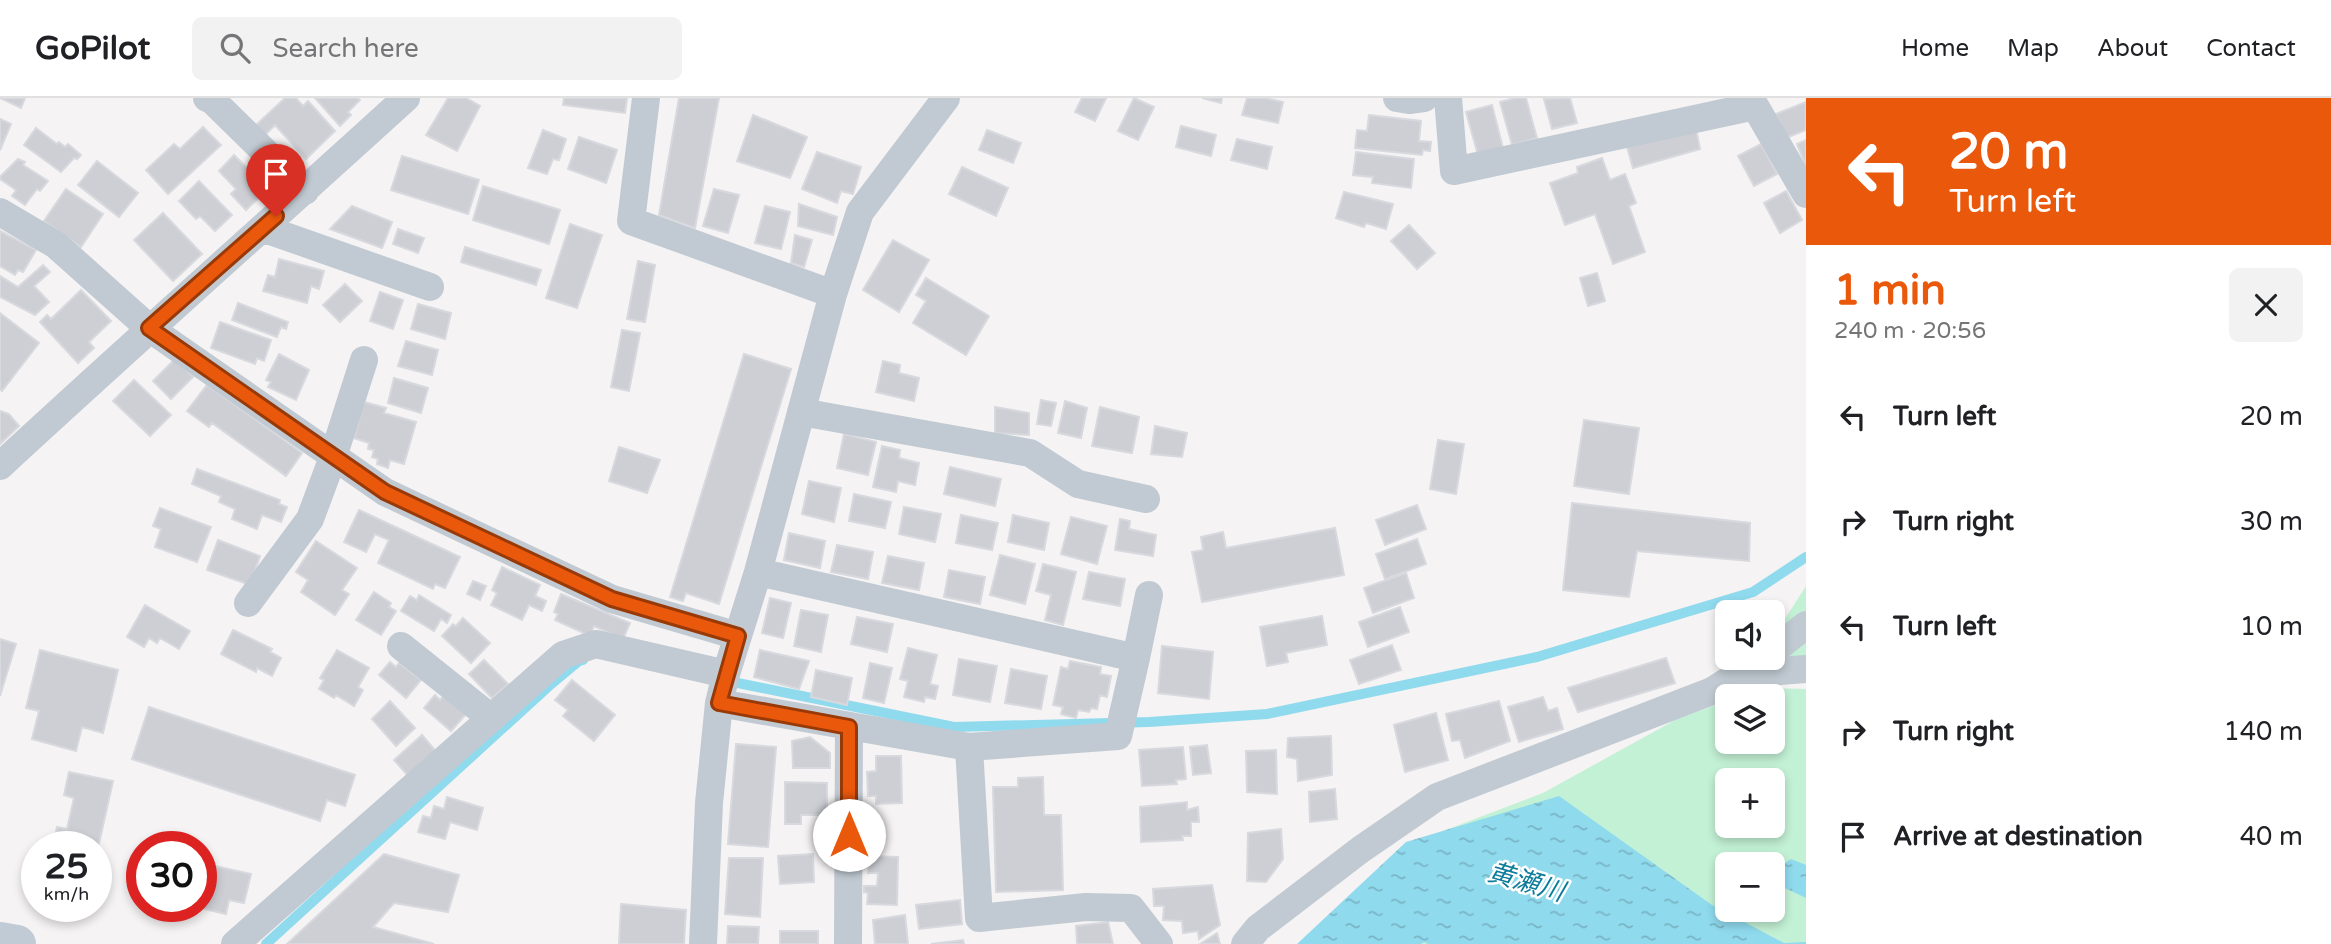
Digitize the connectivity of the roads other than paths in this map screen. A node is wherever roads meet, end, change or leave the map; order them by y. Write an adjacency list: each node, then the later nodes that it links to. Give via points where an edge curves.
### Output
1 (207, 98): 8 (street)
2 (406, 98): 8 (street)
3 (646, 98): 13 (street, via 631,221)
4 (946, 98): 13 (street, via 860,212)
5 (1398, 98): 6 (street)
6 (1424, 98)
7 (1448, 98): 9 (street, via 1454,171 1755,106)
8 (305, 191): 11 (street)
9 (1806, 194)
10 (0, 212): 14 (street, via 56,245)
11 (262, 228): 12 (street); 14 (street)
12 (430, 286)
13 (833, 294): 16 (street)
14 (149, 328): 17 (street); 18 (street)
15 (364, 360): 17 (street)
16 (802, 412): 19 (street, via 1030,453 1078,484); 20 (street)
17 (333, 457): 22 (street, via 310,519); 24 (street, via 385,492 612,599)
18 (0, 466)
19 (1146, 499)
20 (758, 572): 24 (street); 27 (street)
21 (1149, 595): 27 (street)
22 (248, 603)
23 (1806, 625): 25 (street)
24 (738, 636): 30 (street)
25 (1785, 642)
26 (401, 646): 33 (street)
27 (1136, 658): 35 (street, via 1118,736)
28 (1806, 669): 31 (street)
29 (1747, 670): 31 (street)
30 (726, 674): 32 (street); 33 (street, via 596,644 563,655)
31 (1741, 674): 42 (street, via 1712,691 1437,797 1258,928)
32 (719, 703): 34 (street); 39 (street)
33 (491, 718): 38 (street)
34 (849, 727): 35 (street); 40 (street)
35 (970, 747): 41 (street, via 979,918 1086,907 1130,908)
36 (0, 941): 37 (main road)
37 (17, 944)
38 (235, 944)
39 (703, 944)
40 (848, 944)
41 (1159, 944)
42 (1245, 944)

